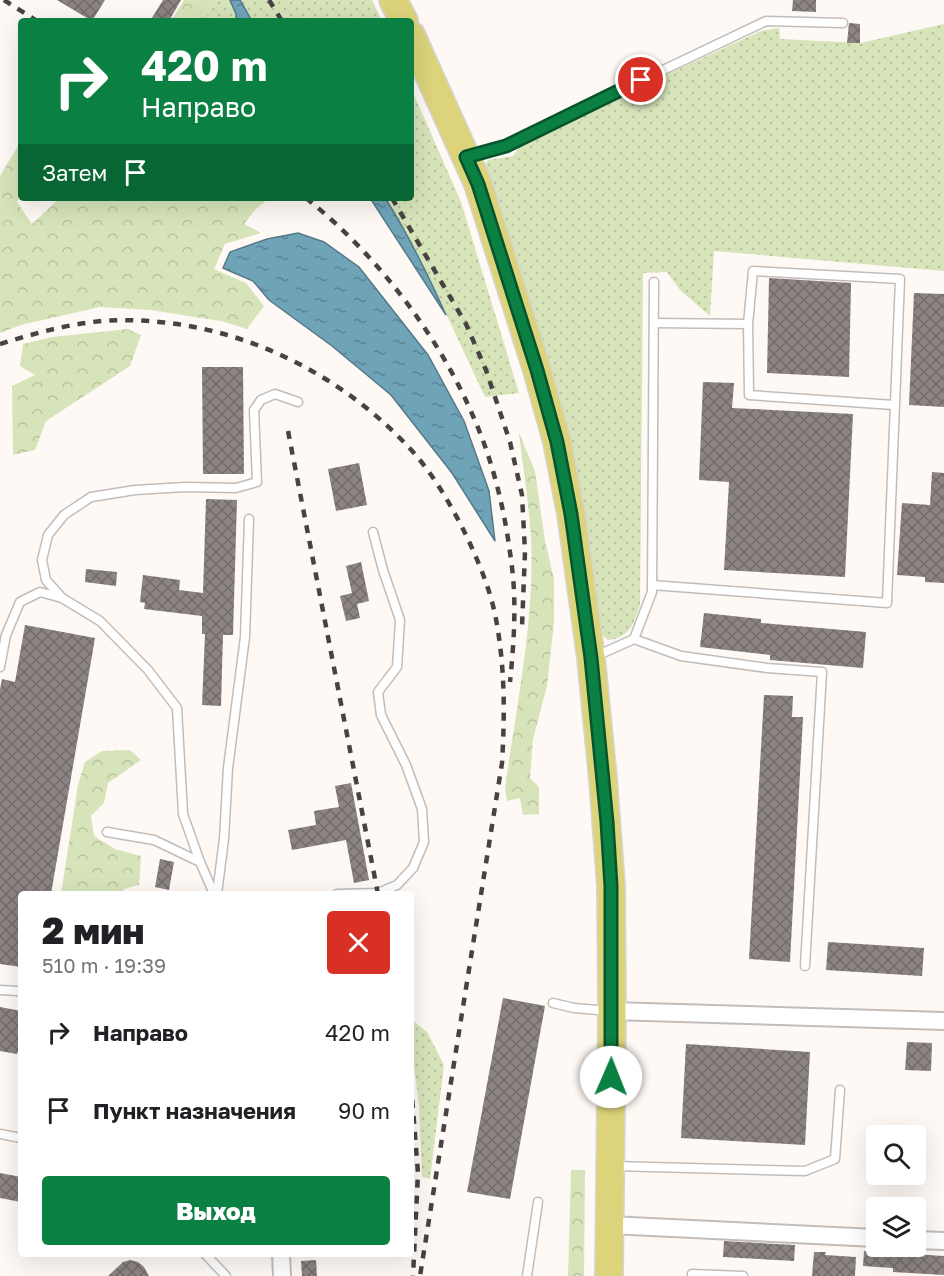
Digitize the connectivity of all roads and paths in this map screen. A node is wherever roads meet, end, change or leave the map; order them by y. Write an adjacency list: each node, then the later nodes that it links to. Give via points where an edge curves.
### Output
1 (393, 0): 2 (main road)
2 (402, 18)
3 (843, 23): 5 (lane, via 766,21 506,146)
4 (414, 43): 5 (main road)
5 (466, 157): 16 (main road, via 485,206 557,442)
6 (654, 282): 7 (lane)
7 (654, 323): 8 (lane); 13 (lane)
8 (748, 324): 10 (lane, via 749,395); 10 (lane, via 753,271 900,279)
9 (298, 402): 14 (lane, via 275,394 261,400 254,410 257,483 236,488 135,490 91,497 64,515 48,535 42,560 46,580)
10 (894, 405): 13 (lane, via 887,603)
11 (249, 519): 21 (lane, via 245,637)
12 (373, 532): 22 (lane, via 400,620 397,667 378,692 381,715 422,808 424,842 413,868 397,885)
13 (652, 585): 15 (lane)
14 (62, 598): 17 (lane, via 40,592 20,602 6,635); 19 (lane, via 100,621 148,670 177,708 183,814)
15 (634, 639): 16 (lane); 23 (lane, via 681,656 822,672)
16 (591, 658): 27 (main road, via 611,886)
17 (0, 668)
18 (107, 832): 19 (lane, via 154,840)
19 (200, 862): 20 (lane)
20 (214, 891)
21 (216, 891)
22 (383, 891)
23 (805, 966)
24 (0, 990): 25 (lane)
25 (18, 991)
26 (553, 1003): 27 (lane)
27 (612, 1011): 28 (street); 32 (main road)
28 (944, 1021)
29 (840, 1090): 32 (lane, via 836,1159 805,1170)
30 (0, 1134): 31 (lane)
31 (18, 1137)
32 (610, 1166): 34 (main road)
33 (538, 1202): 42 (lane)
34 (610, 1224): 35 (street); 43 (main road)
35 (866, 1237)
36 (926, 1240): 37 (street)
37 (944, 1241)
38 (208, 1257): 40 (lane)
39 (281, 1257): 41 (street)
40 (226, 1276)
41 (282, 1276)
42 (527, 1276)
43 (609, 1276)
44 (692, 1276): 45 (lane)
45 (743, 1276)

